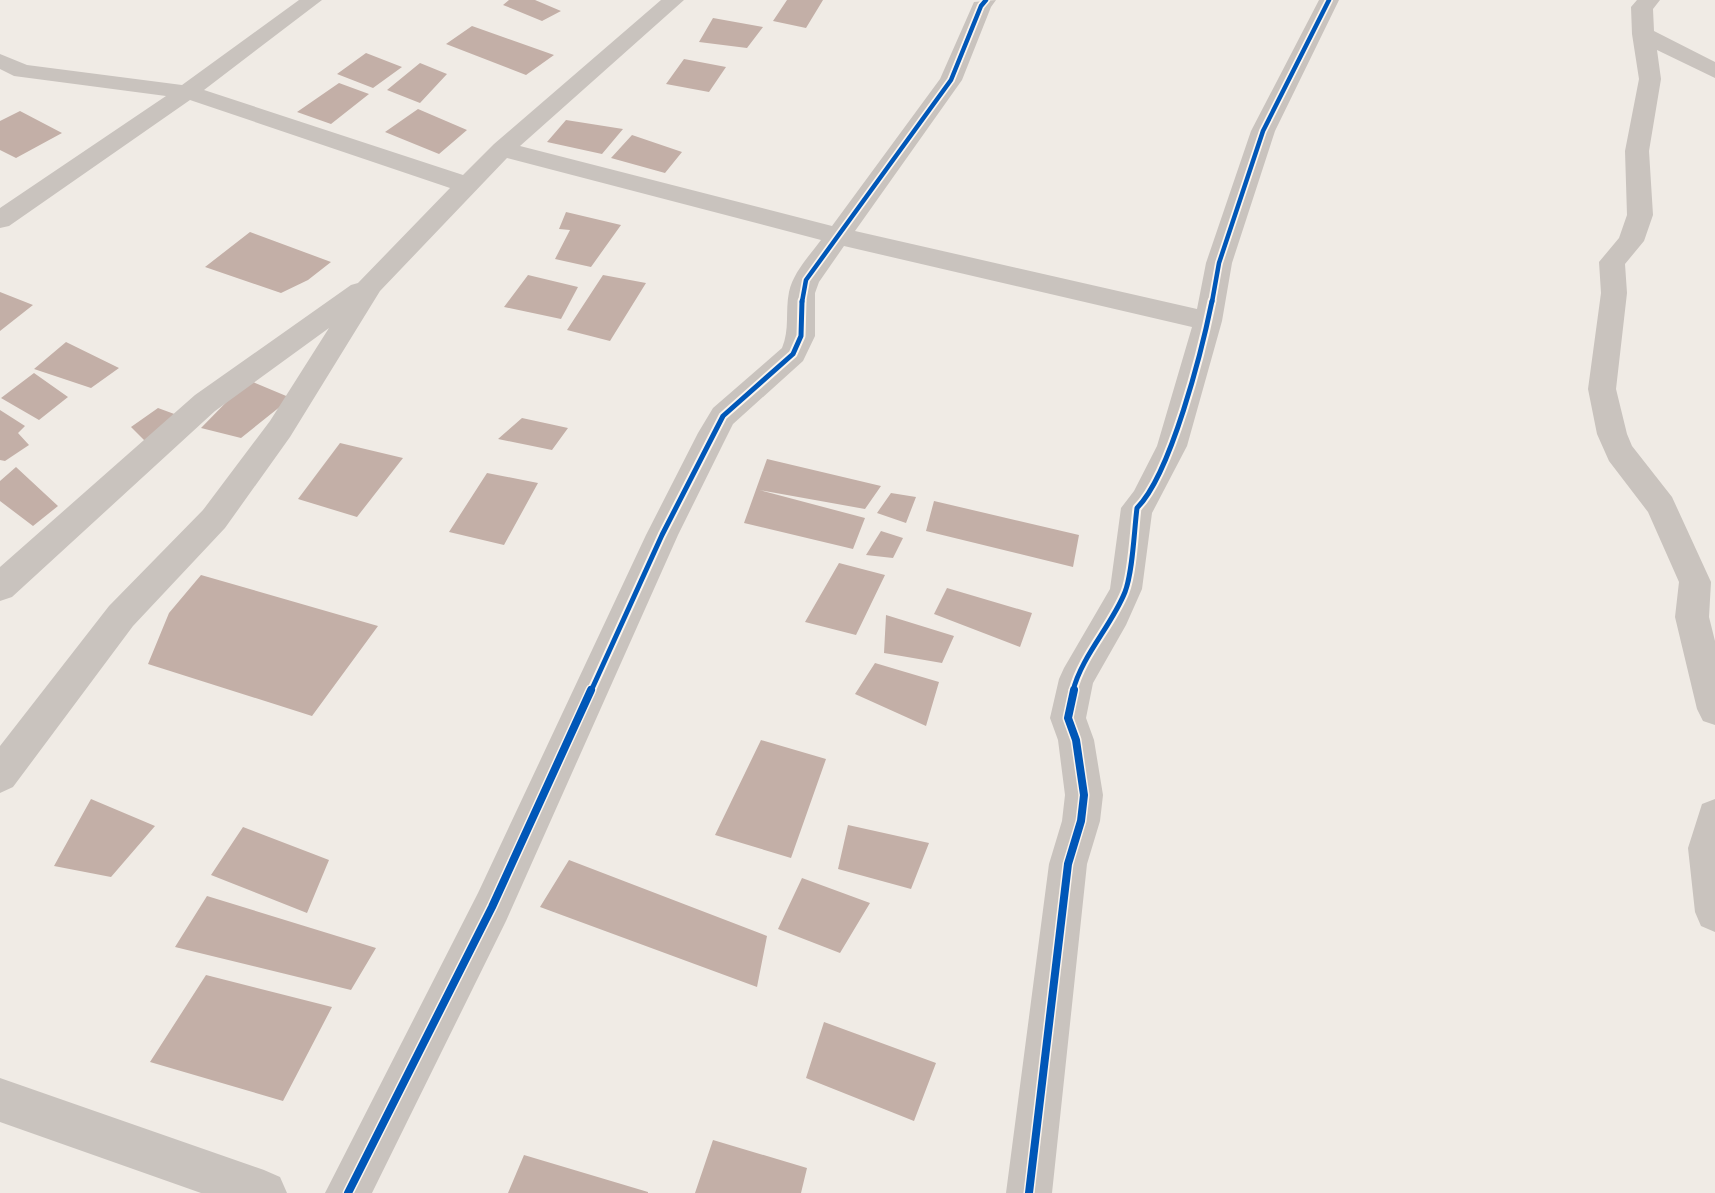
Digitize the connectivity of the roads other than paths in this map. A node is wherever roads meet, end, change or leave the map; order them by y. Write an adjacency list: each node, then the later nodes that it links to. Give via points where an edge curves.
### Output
1 (312, 0): 9 (street)
2 (674, 0): 10 (street)
3 (986, 0): 13 (street, via 951,80)
4 (1329, 0): 15 (street, via 1263,131 1219,263)
5 (1650, 0): 6 (street, via 1642,7)
6 (1643, 34): 8 (street); 17 (street, via 1650,79 1637,151 1640,215 1631,241 1612,262 1614,293 1602,389 1620,453 1661,506 1695,582 1692,617)
7 (0, 61): 9 (street, via 22,71)
8 (1715, 71)
9 (187, 92): 11 (street); 12 (street)
10 (502, 149): 11 (street); 13 (street)
11 (467, 185): 14 (street)
12 (0, 220)
13 (837, 236): 15 (street); 23 (street, via 806,280 801,336 793,354 723,416 709,441 492,907)
14 (372, 284): 16 (street, via 205,403); 18 (street, via 280,429 214,519 121,615)
15 (1208, 321): 24 (street, via 1172,446 1145,500 1137,508 1126,589 1076,679 1070,708 1068,718 1076,740 1084,795 1068,864)
16 (0, 587)
17 (1715, 709)
18 (0, 775)
19 (1715, 818): 20 (street, via 1707,848)
20 (1715, 912)
21 (0, 1100): 22 (street)
22 (264, 1193)
23 (348, 1193)
24 (1029, 1193)

